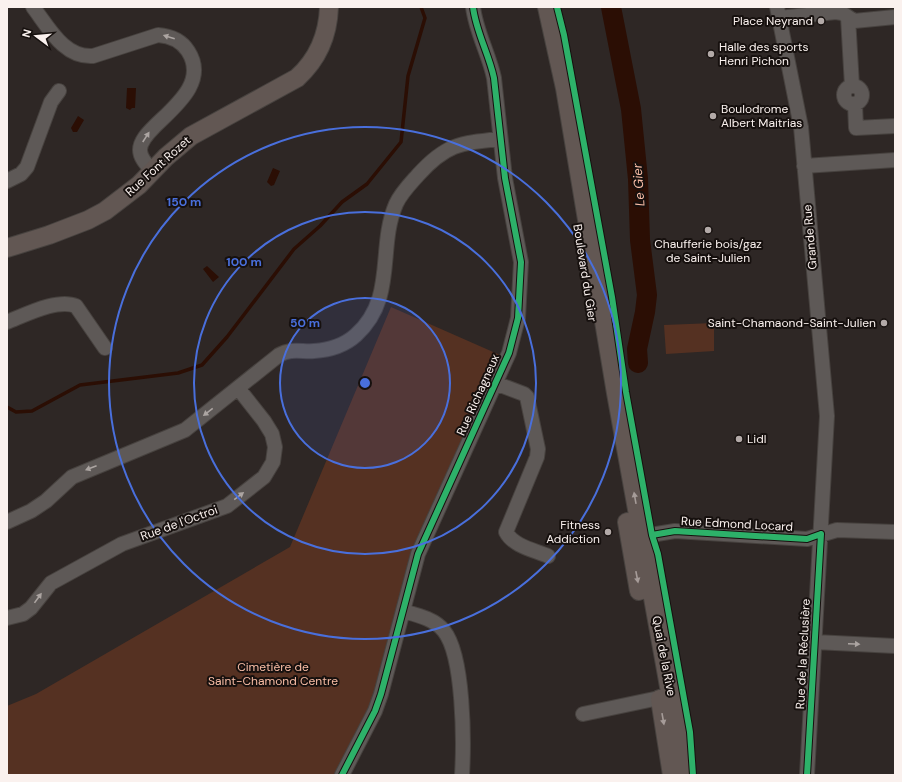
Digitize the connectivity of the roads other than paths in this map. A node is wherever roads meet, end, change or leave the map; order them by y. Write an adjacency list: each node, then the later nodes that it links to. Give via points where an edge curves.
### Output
1 (33, 7): 14 (street, one-way to 1, via 144,162 140,150 144,138 188,92 194,80 195,66 186,47 168,35 158,35 83,57 72,53 59,41)
2 (329, 7): 14 (main road, Rue Font Rozet, via 326,34 320,50 307,69 297,78 191,136)
3 (473, 7): 11 (street, Rue Richagneux, via 478,32 492,72)
4 (536, 7): 25 (main road, Boulevard du Gier)
5 (547, 7): 25 (main road, Boulevard du Gier, one-way to 5, via 564,88)
6 (778, 12): 7 (street, via 836,12); 13 (street, Grande Rue, via 800,119)
7 (848, 17): 8 (street, via 854,20); 10 (street, via 852,86 858,87 862,92 861,98 854,104 856,128)
8 (894, 17)
9 (59, 91): 15 (street, via 51,102 28,167)
10 (895, 126)
11 (500, 139): 19 (street, Rue Richagneux, via 521,262 520,300 515,330 509,353); 20 (street, via 465,142 447,150 428,164 406,188 391,218 379,301 372,315 355,335 343,344 329,349 286,351)
12 (895, 160): 13 (street)
13 (804, 166): 21 (street, Grande Rue, via 827,416)
14 (152, 171): 16 (main road, Rue Font Rozet, via 139,185 106,211 49,236)
15 (7, 181)
16 (7, 248)
17 (7, 322): 18 (street, via 51,306 69,303 76,306)
18 (105, 348)
19 (495, 383): 26 (street, via 527,397 538,449 506,532 514,542); 27 (street, Rue Richagneux, via 418,554)
20 (238, 388): 22 (street, one-way to 22, via 185,430 72,477 46,501); 28 (street, Rue de l'Octroi, one-way to 20, via 23,614 31,608 51,583 122,544 226,506 264,477 273,462 275,447 272,434)
21 (824, 470): 24 (street, Rue de la Réclusière)
22 (7, 522)
23 (894, 532): 24 (street, Rue Edmond Locard, via 841,530)
24 (821, 534): 25 (street, Rue Edmond Locard, via 807,539 675,531); 29 (street, Rue de la Réclusière)
25 (636, 538): 31 (main road, Quai de la Rive, one-way to 31); 36 (main road, Quai de la Rive)
26 (548, 556)
27 (403, 611): 33 (street, Rue Richagneux, via 375,711); 34 (street, via 432,621 443,629 451,640 456,661 461,712)
28 (7, 618)
29 (815, 642): 30 (street, one-way to 30); 37 (street, Rue de la Réclusière)
30 (895, 646)
31 (659, 698): 32 (street); 35 (main road, Quai de la Rive, one-way to 35)
32 (583, 714)
33 (342, 775)
34 (462, 775)
35 (672, 775)
36 (686, 775)
37 (807, 775)

